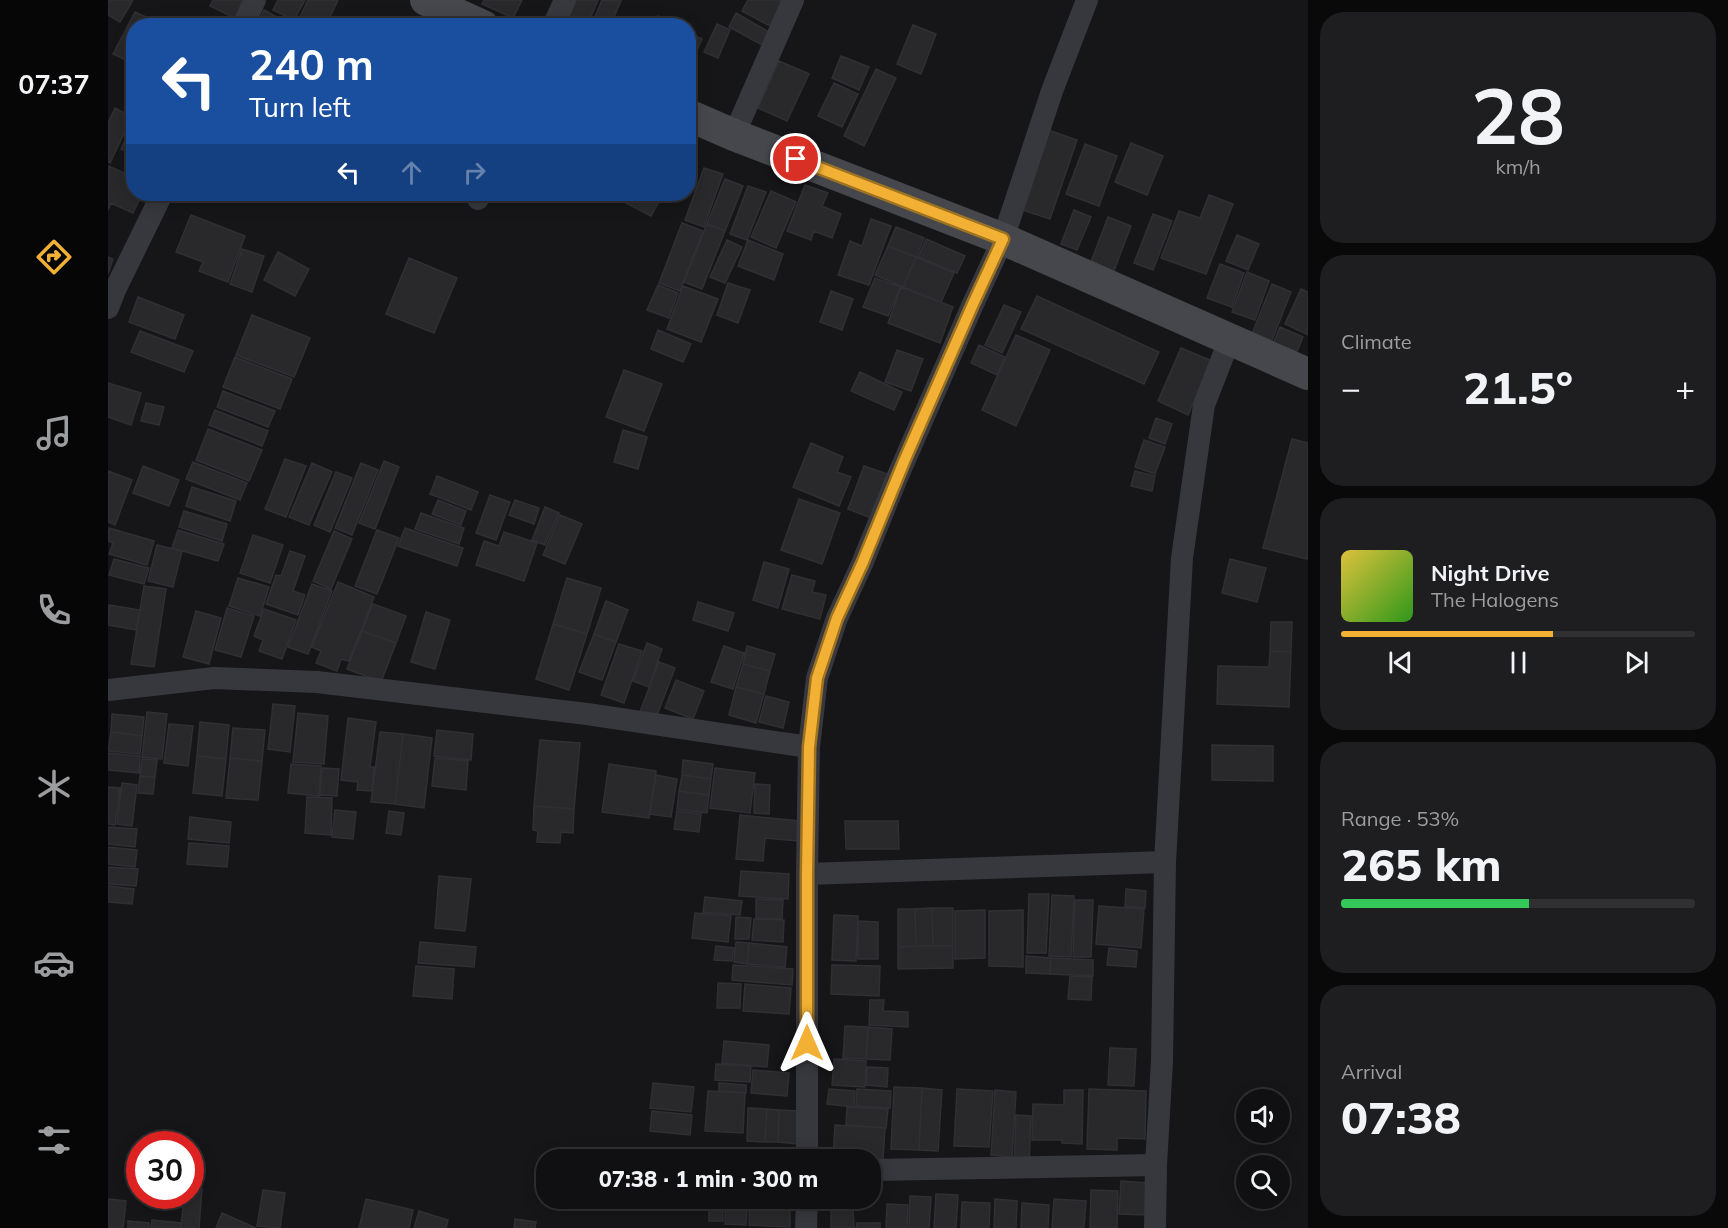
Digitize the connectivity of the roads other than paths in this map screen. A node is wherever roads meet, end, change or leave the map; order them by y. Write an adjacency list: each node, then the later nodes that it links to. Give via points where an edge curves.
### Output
1 (255, 0): 6 (street)
2 (426, 0): 7 (street)
3 (565, 0): 8 (street)
4 (793, 0): 10 (street)
5 (1087, 0): 12 (street)
6 (247, 18)
7 (465, 18)
8 (557, 18)
9 (696, 118): 10 (street)
10 (734, 135): 12 (street)
11 (159, 201): 13 (street)
12 (1003, 239): 14 (street); 17 (street, via 837,618 817,678)
13 (108, 308)
14 (1230, 338): 15 (street); 18 (street, via 1204,405 1182,558)
15 (1308, 374)
16 (108, 690): 17 (street, via 214,678 317,682 587,714)
17 (809, 747): 19 (street)
18 (1165, 862): 19 (street); 21 (street)
19 (807, 874): 20 (street)
20 (807, 1149)
21 (1156, 1165): 22 (street); 25 (street)
22 (881, 1170)
23 (807, 1209): 24 (street)
24 (806, 1228)
25 (1155, 1228)

